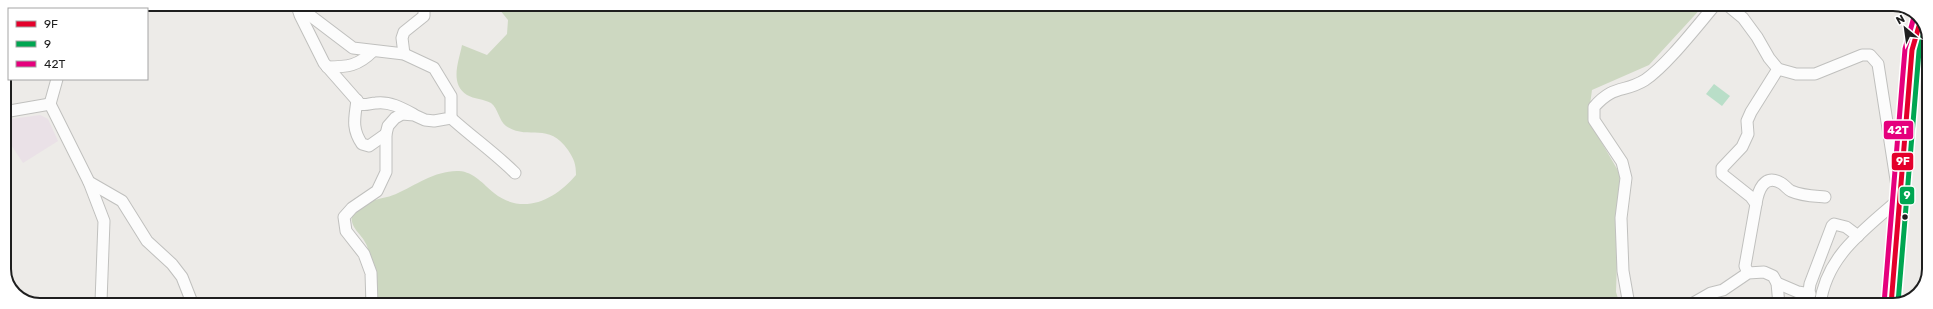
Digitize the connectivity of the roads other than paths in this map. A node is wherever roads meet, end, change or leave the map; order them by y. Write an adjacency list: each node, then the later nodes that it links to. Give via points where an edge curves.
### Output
1 (298, 11): 9 (street)
2 (304, 11): 7 (street, via 353,48)
3 (424, 11): 8 (street, via 424,16 404,32)
4 (1710, 11): 30 (street, via 1662,64 1644,80 1613,90 1603,96 1594,107 1594,120 1622,162 1626,178 1621,218 1623,271)
5 (1735, 11): 10 (street, via 1744,18)
6 (1919, 27): 21 (main road, via 1912,50)
7 (372, 51): 8 (street); 9 (street, via 357,64)
8 (404, 54): 16 (street, via 434,68 451,96)
9 (327, 67): 12 (street)
10 (1778, 69): 21 (street, via 1796,74 1815,74 1862,55 1870,55 1878,64); 22 (street, via 1751,112 1747,121 1748,134 1742,147 1722,168 1722,174)
11 (56, 80): 13 (street)
12 (357, 100): 15 (street, via 364,105 376,102 396,105); 17 (street, via 354,115 357,138 362,144 369,146)
13 (50, 104): 14 (street); 19 (street)
14 (11, 111)
15 (414, 115): 16 (street, via 425,120); 17 (street, via 402,114 395,118 388,126)
16 (451, 118): 18 (street)
17 (386, 134): 29 (street, via 386,172 377,191 352,208 344,217 346,231 364,254 371,273)
18 (515, 172)
19 (89, 182): 27 (street, via 104,221); 28 (street, via 122,201 147,241 182,277)
20 (1826, 197): 22 (street, via 1803,195 1789,190 1781,183 1770,181 1762,184)
21 (1899, 199): 23 (street); 35 (main road)
22 (1756, 204): 24 (street, via 1745,266)
23 (1858, 236): 26 (street, via 1839,224 1832,226 1810,284); 34 (street, via 1832,266)
24 (1748, 273): 25 (street, via 1764,272 1772,276); 31 (street, via 1723,290)
25 (1777, 283): 26 (street); 32 (street)
26 (1810, 294): 33 (street)
27 (101, 298)
28 (190, 298)
29 (372, 298)
30 (1629, 298)
31 (1702, 298)
32 (1778, 298)
33 (1809, 298)
34 (1822, 298)
35 (1892, 298)

